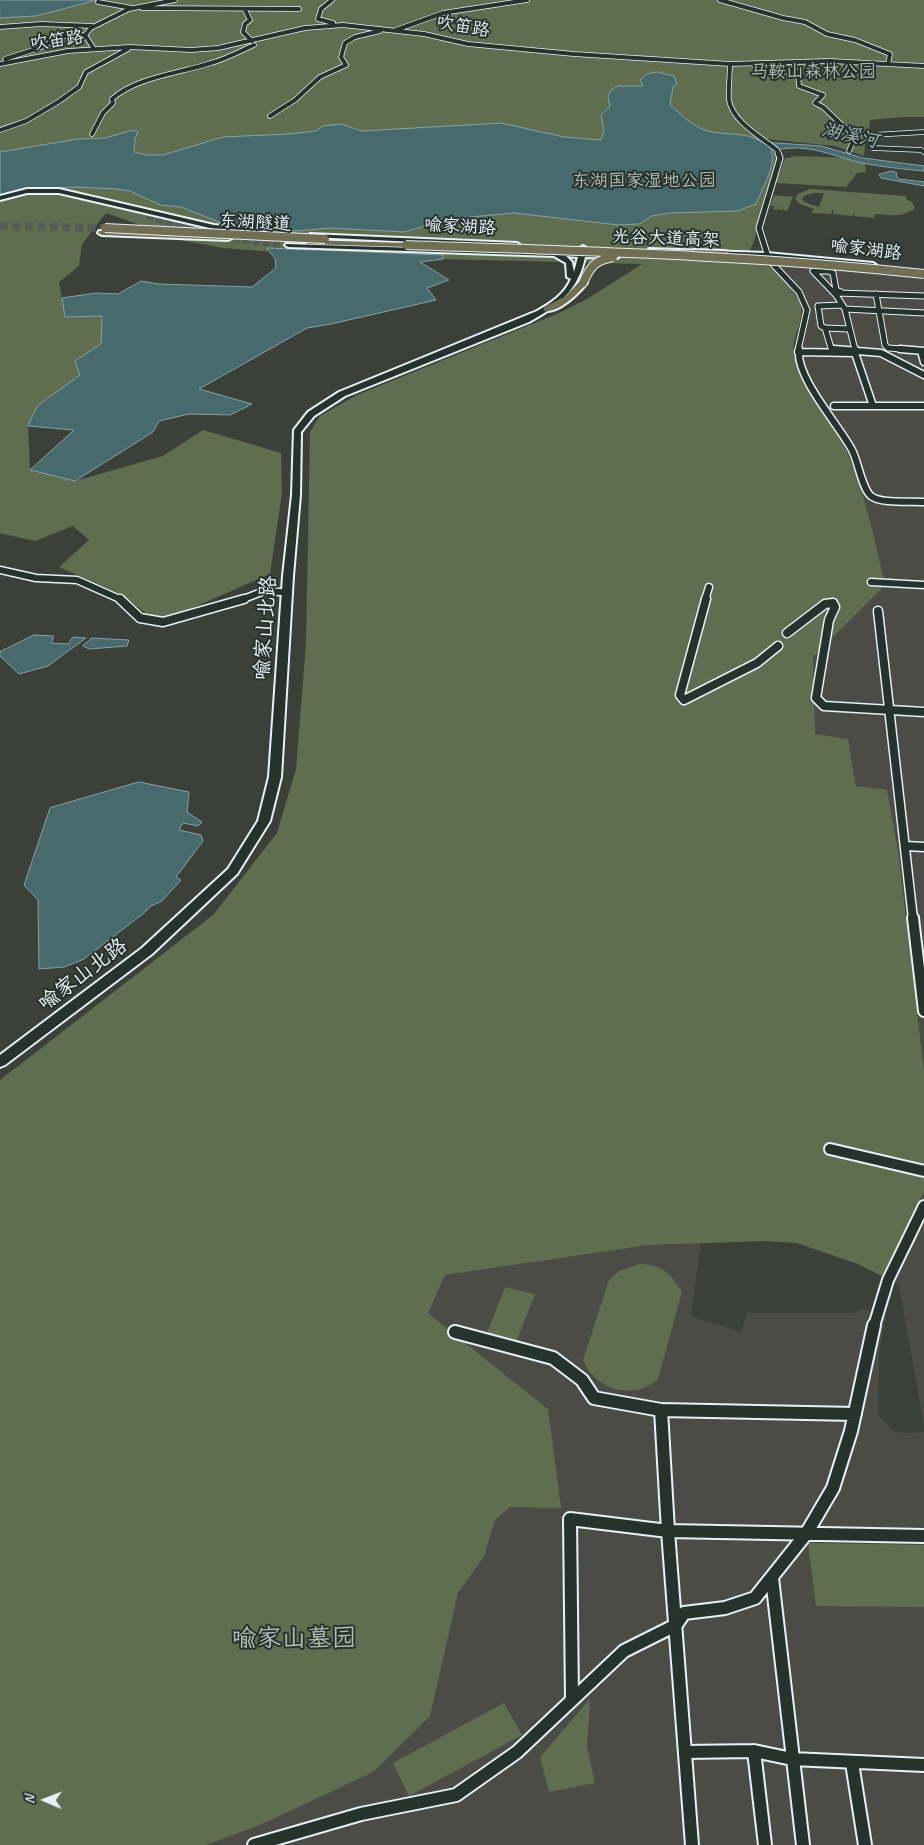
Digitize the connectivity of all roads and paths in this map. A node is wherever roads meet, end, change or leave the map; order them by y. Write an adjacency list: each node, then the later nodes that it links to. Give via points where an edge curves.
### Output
1 (106, 0): 6 (street, via 98,2)
2 (175, 0): 6 (street)
3 (332, 0): 10 (street, via 321,9 318,19)
4 (524, 0): 14 (street, via 443,13)
5 (720, 0): 22 (street, via 805,22 827,34 855,40 890,54)
6 (132, 8): 11 (street)
7 (142, 8): 9 (street, via 234,7)
8 (298, 9): 9 (street)
9 (245, 10): 17 (street, via 250,20 243,32)
10 (344, 25): 13 (street, 吹笛路); 16 (street, 吹笛路, via 305,28)
11 (92, 26): 12 (street, via 41,24); 15 (street)
12 (0, 27)
13 (386, 29): 14 (street, 吹笛路); 25 (street, via 348,41 341,56 346,65 320,77 295,100)
14 (395, 30): 23 (street, 吹笛路, via 472,44)
15 (85, 35): 19 (street); 20 (street, via 63,36)
16 (259, 39): 17 (street, 吹笛路); 28 (street, via 257,44 213,63 167,74 114,95 113,103 103,113)
17 (252, 41): 18 (street, 吹笛路, via 191,50)
18 (130, 47): 19 (street, 吹笛路); 26 (street, via 86,72 79,87 58,102 26,121)
19 (94, 49): 20 (street, 吹笛路)
20 (0, 63)
21 (777, 63): 22 (street, 吹笛路); 23 (street, 吹笛路); 29 (street, via 798,72 799,86 823,95 815,104 859,135 855,136)
22 (888, 64): 24 (street, 吹笛路)
23 (730, 65): 40 (street, via 729,100 732,110 777,150 780,161 759,228)
24 (924, 66)
25 (270, 116)
26 (0, 130)
27 (924, 132): 30 (street, via 873,135 873,148)
28 (92, 134)
29 (849, 151)
30 (924, 152)
31 (0, 199): 32 (main road, 喻家湖路, via 25,193 56,192); 33 (main road, 喻家湖路, via 27,191 59,191 214,227)
32 (147, 215)
33 (408, 244): 33 (highway, 东湖隧道, bridge, via 382,244 104,230 370,241); 34 (main road, 喻家湖路); 35 (main road, 喻家湖路); 37 (main road, 喻家湖路); 38 (highway, 光谷大道高架, bridge); 41 (highway, 光谷大道高架, bridge)
34 (288, 245)
35 (579, 252): 36 (main road, 喻家湖路); 37 (main road, 喻家湖路); 39 (main road, 喻家湖路); 43 (main road, 喻家山北路)
36 (697, 252): 40 (main road, 喻家湖路); 41 (highway, bridge)
37 (547, 255): 43 (main road, via 561,256 570,262)
38 (664, 255): 42 (highway, 光谷大道高架, bridge, via 817,262); 43 (highway, bridge, via 599,260)
39 (610, 256): 40 (main road, 喻家湖路); 43 (main road, via 589,260)
40 (768, 257): 42 (main road, 喻家湖路); 57 (street, via 804,302 806,310)
41 (817, 261): 42 (highway, 光谷大道高架, bridge)
42 (924, 274)
43 (577, 279): 69 (main road, 喻家山北路, via 556,298 525,317 338,393 306,413 292,432 291,495); 80 (main road, 喻家山北路, via 566,294 526,320 342,394 311,414 297,432 296,495 275,777 264,821 233,871 147,951)
44 (839, 294): 44 (street, via 813,271 833,273); 45 (street); 48 (street)
45 (876, 294): 46 (street); 49 (street)
46 (910, 296): 47 (street); 50 (street)
47 (924, 296)
48 (844, 307): 49 (street); 52 (street, via 818,306 821,326); 53 (street)
49 (880, 311): 50 (street); 54 (street)
50 (913, 313): 51 (street)
51 (924, 313)
52 (825, 328): 53 (street); 55 (street, via 830,348)
53 (849, 329): 55 (street)
54 (888, 348): 56 (street); 58 (street)
55 (855, 351): 58 (street)
56 (923, 351): 59 (street)
57 (798, 352): 62 (street, via 855,354); 64 (street, via 807,380 852,450 869,495 877,500)
58 (881, 353): 60 (street)
59 (924, 362)
60 (924, 375)
61 (834, 406): 62 (street)
62 (873, 406): 63 (street)
63 (924, 406)
64 (924, 502)
65 (0, 570): 69 (street, via 36,578 77,580 122,600 140,618 163,622 264,592)
66 (871, 582): 67 (street)
67 (924, 585)
68 (709, 587): 72 (street, via 680,695 684,700 757,663)
69 (281, 592): 79 (main road, 喻家山北路, via 268,777 256,820 226,869 141,948)
70 (878, 611): 73 (street)
71 (787, 633): 73 (street, via 828,602 835,605 829,620 816,698 824,706)
72 (778, 646)
73 (890, 710): 74 (street); 75 (street)
74 (924, 712)
75 (906, 846): 76 (street); 77 (street)
76 (924, 847)
77 (923, 990): 78 (street)
78 (924, 1011)
79 (0, 1054)
80 (0, 1062)
81 (830, 1150): 82 (street)
82 (924, 1171)
83 (924, 1206): 86 (street, via 888,1280 877,1313)
84 (455, 1332): 85 (street, via 553,1358 582,1380 594,1398)
85 (661, 1410): 86 (street); 87 (street)
86 (855, 1414): 88 (street, via 833,1488)
87 (668, 1531): 88 (street); 91 (street); 92 (street, via 570,1519)
88 (806, 1534): 89 (street); 90 (street)
89 (924, 1536)
90 (772, 1578): 91 (street, via 755,1598 726,1608 684,1613); 95 (street)
91 (676, 1626): 92 (street, via 624,1650); 94 (street)
92 (572, 1700): 98 (street, via 518,1752 456,1795 361,1814)
93 (754, 1751): 94 (street); 95 (street); 101 (street)
94 (685, 1752): 100 (street)
95 (792, 1759): 96 (street); 102 (street)
96 (852, 1762): 97 (street); 103 (street)
97 (924, 1765)
98 (280, 1842): 99 (street)
99 (254, 1845)
100 (692, 1845)
101 (765, 1845)
102 (803, 1845)
103 (865, 1845)

